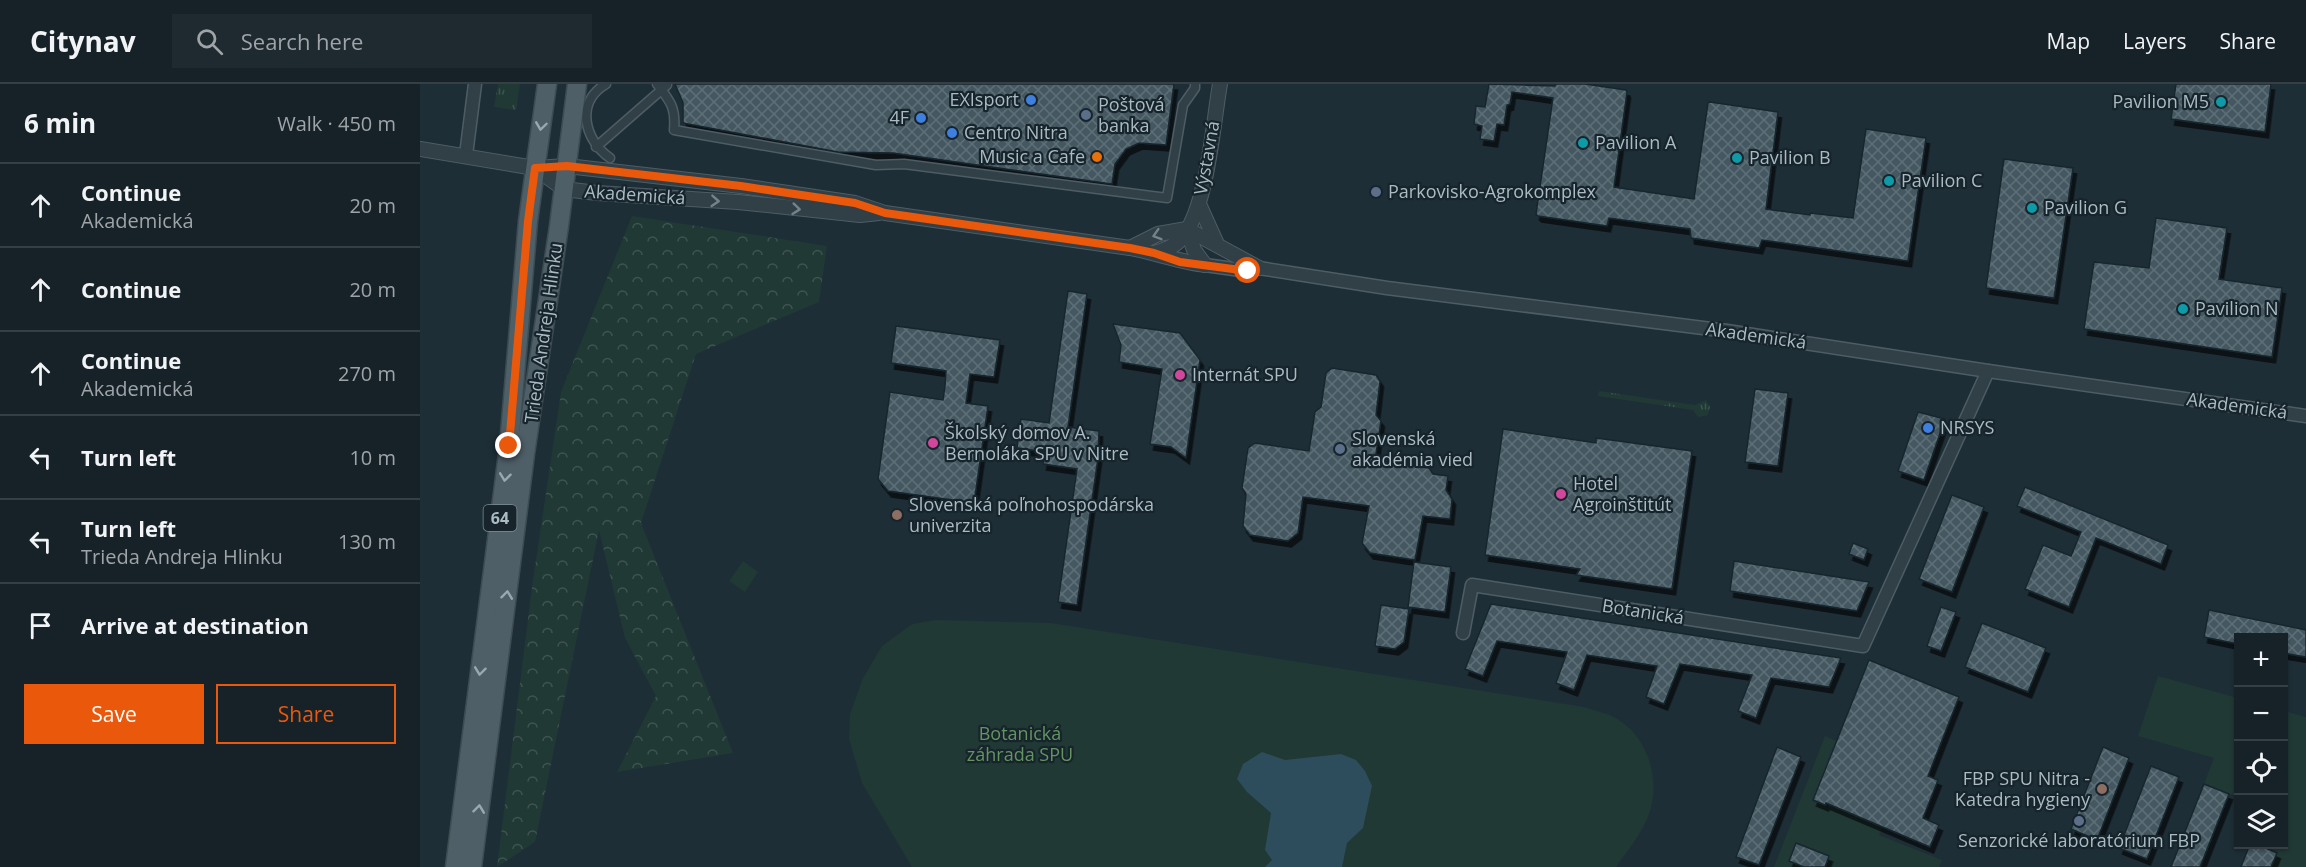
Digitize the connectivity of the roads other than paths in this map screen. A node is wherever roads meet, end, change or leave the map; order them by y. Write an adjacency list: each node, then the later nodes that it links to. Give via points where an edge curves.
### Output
1 (476, 84): 10 (street)
2 (547, 84): 13 (main road, Trieda Andreja Hlinku / 64, one-way to 13)
3 (577, 84): 12 (main road, Trieda Andreja Hlinku / 64)
4 (1195, 84): 7 (street, via 1184,105 1167,198 904,164 876,165 674,130 672,103)
5 (1220, 84): 15 (street, Výstavná)
6 (601, 85): 8 (street, via 590,101 586,117)
7 (662, 87): 8 (street)
8 (596, 147): 11 (street)
9 (420, 149): 10 (street)
10 (466, 155): 13 (street)
11 (610, 158)
12 (567, 166): 13 (street, Akademická); 14 (main road, Trieda Andreja Hlinku / 64); 16 (street, Akademická, via 855,203)
13 (535, 168): 14 (street); 26 (main road, Trieda Andreja Hlinku / 64, one-way to 26, via 509,446)
14 (564, 189): 16 (street, Akademická, one-way to 16, via 860,215); 27 (main road, Trieda Andreja Hlinku / 64, one-way to 14, via 525,454)
15 (1199, 204): 17 (street, Výstavná); 18 (street)
16 (885, 213): 19 (street, Akademická)
17 (1187, 229): 18 (street); 19 (street, one-way to 19, via 1158,234); 20 (street, Výstavná, via 1179,241); 21 (street, via 1194,250)
18 (1217, 244): 22 (street)
19 (1130, 248): 20 (street, Akademická)
20 (1154, 253): 21 (street, Akademická)
21 (1205, 265): 22 (street, Akademická, via 1248,271)
22 (1259, 268): 23 (street, Akademická, via 1727,331)
23 (1988, 371): 24 (street, Akademická); 25 (street, Botanická, via 1863,646 1472,585)
24 (2306, 416)
25 (1462, 633)
26 (455, 867)
27 (472, 867)

